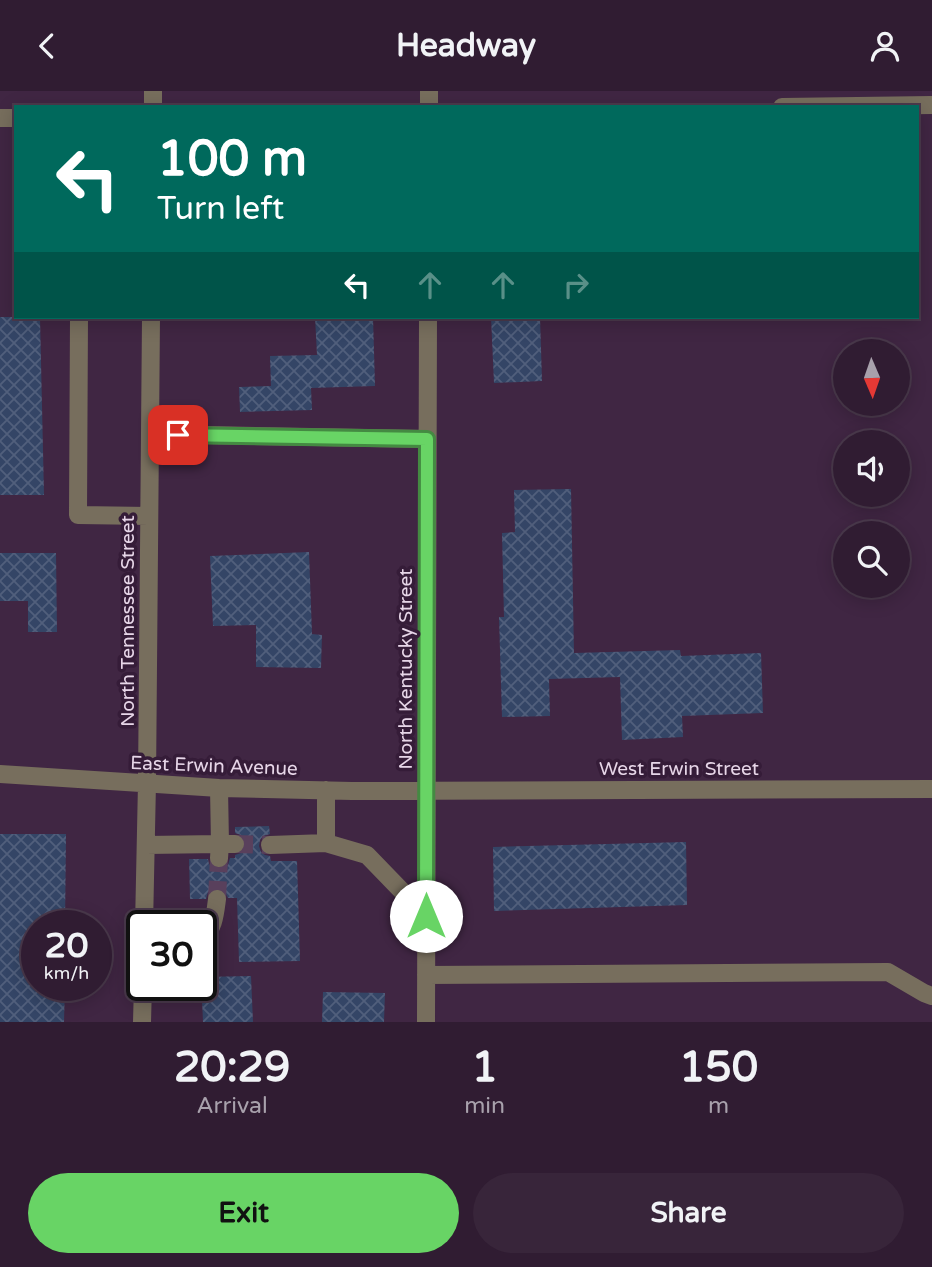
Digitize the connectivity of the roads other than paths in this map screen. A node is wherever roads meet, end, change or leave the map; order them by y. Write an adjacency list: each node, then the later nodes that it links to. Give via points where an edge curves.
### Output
1 (79, 319): 6 (street, via 78,515)
2 (151, 319): 4 (street, North Tennessee Street)
3 (428, 319): 5 (street, North Kentucky Street)
4 (150, 435): 5 (street); 6 (street, North Tennessee Street)
5 (427, 439): 12 (street, North Kentucky Street)
6 (149, 516): 8 (street, North Tennessee Street)
7 (0, 775): 8 (street, East Erwin Avenue)
8 (147, 783): 9 (street, East Erwin Avenue); 14 (street, North Tennessee Street)
9 (219, 788): 11 (street, East Erwin Avenue); 14 (street, via 225,849)
10 (932, 789): 12 (street, West Erwin Street)
11 (326, 790): 12 (street, East Erwin Avenue); 13 (street)
12 (426, 790): 19 (street, North Kentucky Street)
13 (326, 843): 15 (street); 19 (street, via 367,855)
14 (146, 845): 17 (street, North Tennessee Street)
15 (270, 845)
16 (217, 899): 18 (street)
17 (144, 910)
18 (216, 910)
19 (426, 916): 20 (street, North Kentucky Street)
20 (426, 975): 21 (street, via 888,972); 24 (street, North Kentucky Street)
21 (932, 996)
22 (143, 1001): 23 (street)
23 (142, 1022)
24 (426, 1022)

